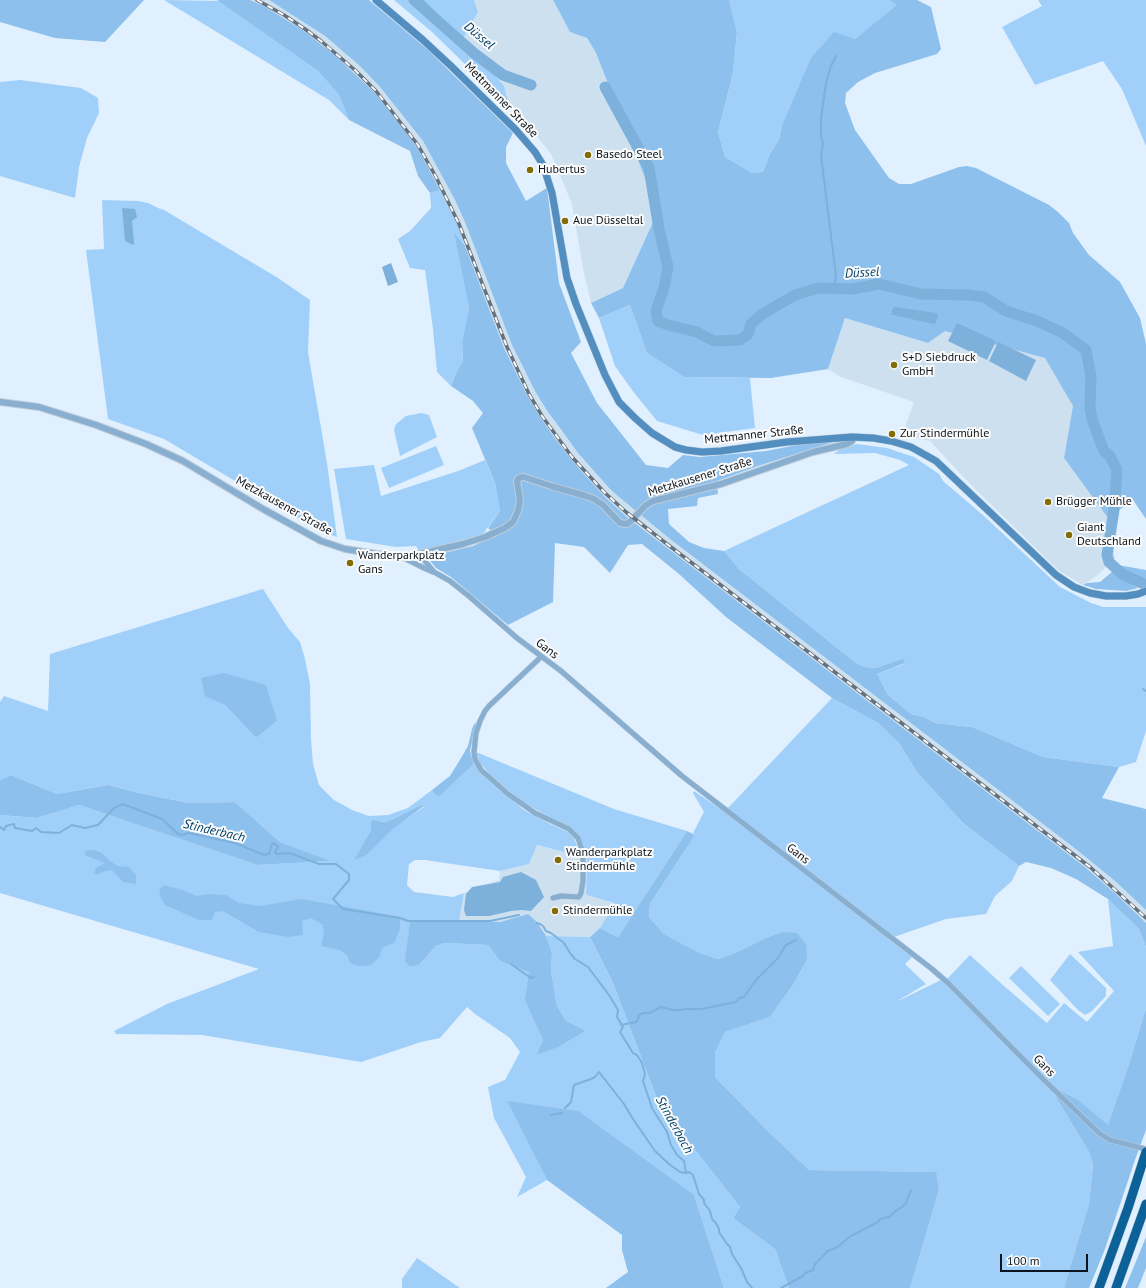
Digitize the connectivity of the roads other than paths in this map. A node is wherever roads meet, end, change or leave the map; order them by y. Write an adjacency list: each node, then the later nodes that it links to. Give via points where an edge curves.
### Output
1 (376, 0): 3 (main road, Mettmanner Straße, via 451,66 535,152 543,165 552,193 567,278 576,304 611,388 619,402 635,418 674,447 702,452)
2 (0, 402): 5 (street, Metzkausener Straße, via 39,407 96,425 165,452 322,541 345,549)
3 (852, 437): 4 (street, Metzkausener Straße, via 852,441 847,444 812,452 721,484 653,501 627,524 620,523 603,506 586,496 521,477 517,481 520,501 513,522 485,537); 7 (main road, Mettmanner Straße, via 891,441 911,447 936,461 1056,575 1074,587 1106,596 1126,596)
4 (419, 554): 5 (street, Metzkausener Straße); 6 (street, Gans)
5 (402, 557): 6 (street, Gans)
6 (434, 572): 8 (street, Gans, via 450,581)
7 (1145, 591)
8 (541, 657): 9 (street, via 485,711 476,733 474,752 481,770 508,794 535,813 568,829 578,838 583,853 581,893 579,897); 10 (street, Gans, via 561,671 682,776 932,969 1099,1133 1110,1140)
9 (553, 898)
10 (1146, 1149)
11 (1146, 1152): 13 (highway)
12 (1146, 1204): 14 (highway)
13 (1099, 1288)
14 (1116, 1288)

